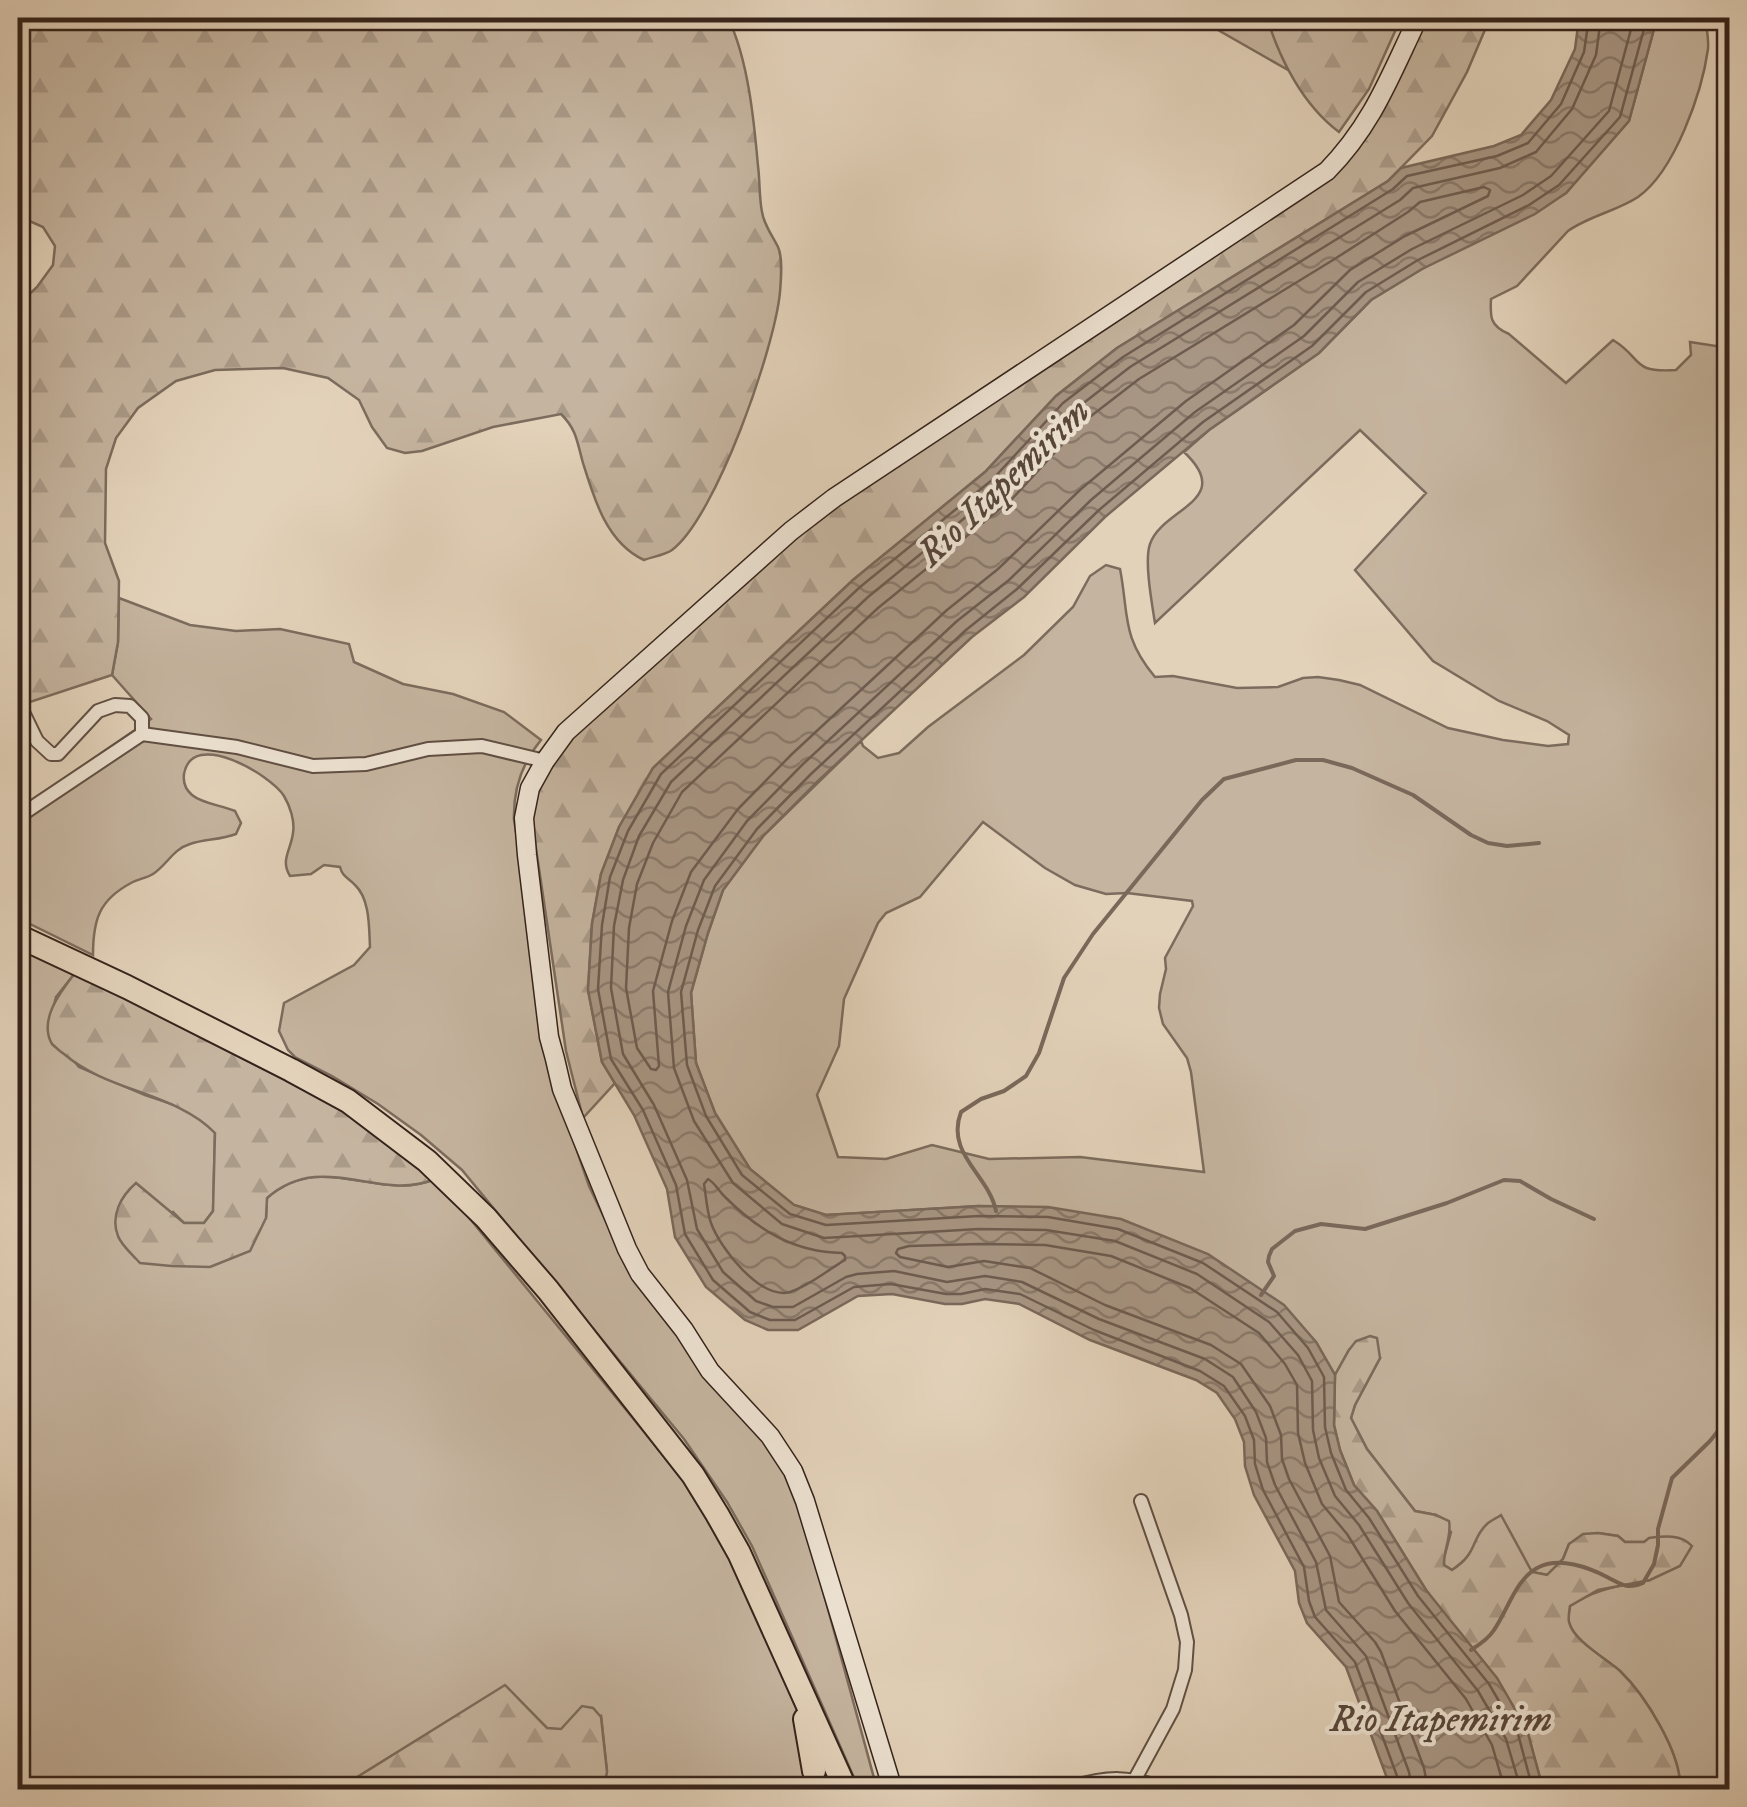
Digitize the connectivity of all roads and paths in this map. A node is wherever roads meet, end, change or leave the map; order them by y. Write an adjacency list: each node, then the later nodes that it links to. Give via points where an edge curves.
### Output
1 (1418, 18): 4 (street, via 1373,114 1327,171 791,530 566,732)
2 (18, 702): 3 (street, via 37,742 51,754 98,711 115,705 130,706 142,718)
3 (142, 734): 4 (street, via 313,766 482,746); 5 (street)
4 (545, 762): 12 (street, via 524,818 549,1037 562,1089 640,1274 793,1471)
5 (18, 816)
6 (18, 936): 8 (highway, via 348,1101 450,1182 548,1290 693,1475 739,1554)
7 (1141, 1501): 10 (street, via 1187,1642 1174,1709)
8 (799, 1686): 9 (highway); 11 (highway)
9 (814, 1772)
10 (1136, 1779): 13 (street); 14 (street)
11 (846, 1790)
12 (894, 1790)
13 (1062, 1790)
14 (1174, 1790)

